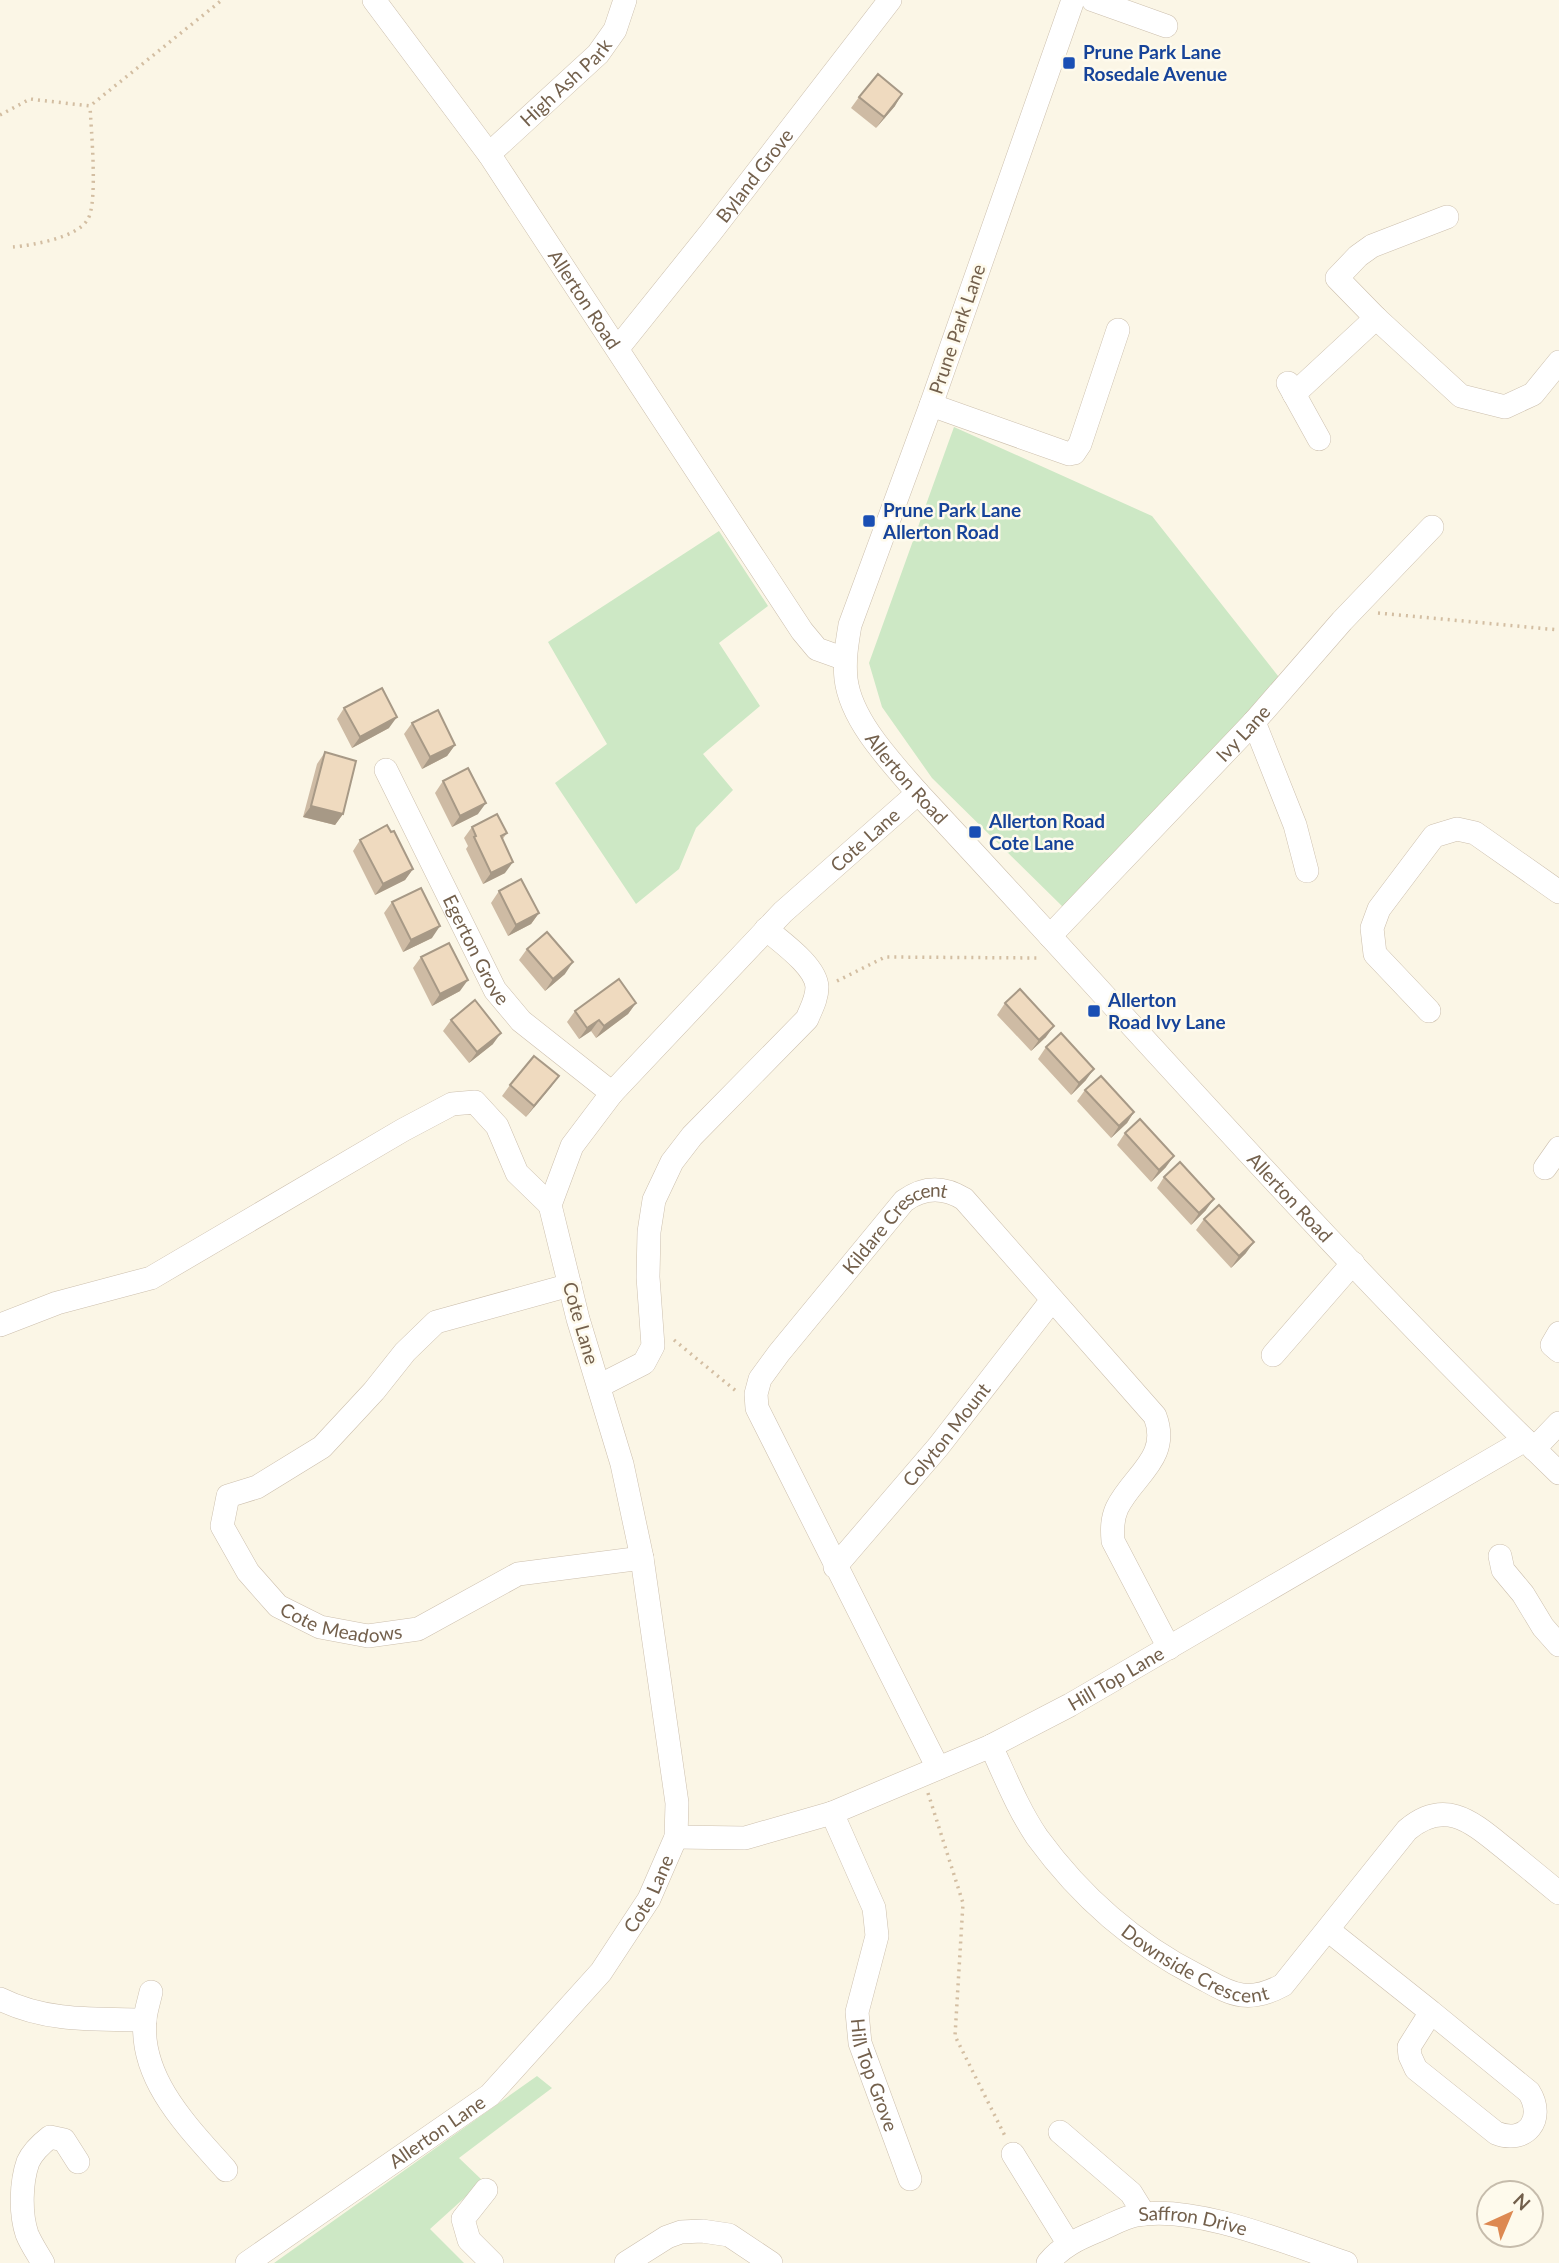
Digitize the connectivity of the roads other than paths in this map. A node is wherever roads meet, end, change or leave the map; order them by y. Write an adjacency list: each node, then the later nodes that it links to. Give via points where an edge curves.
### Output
1 (374, 0): 6 (street, Allerton Road)
2 (625, 0): 6 (street, High Ash Park, via 615,30 598,54)
3 (890, 0): 10 (street, Byland Grove)
4 (1075, 1): 5 (street); 12 (street, Prune Park Lane)
5 (1166, 26)
6 (489, 155): 10 (street, Allerton Road)
7 (1447, 217): 8 (street, via 1372,246 1337,278)
8 (1376, 318): 11 (street, via 1461,396 1505,407 1533,394); 13 (street, via 1291,388)
9 (1118, 330): 12 (street, via 1074,453)
10 (618, 348): 15 (street, Allerton Road, via 802,631 817,649)
11 (1559, 362)
12 (931, 405): 15 (street, Prune Park Lane, via 850,625)
13 (1320, 439)
14 (1432, 527): 16 (street, Ivy Lane)
15 (845, 659): 18 (street, Allerton Road, via 854,707)
16 (1254, 722): 19 (street, via 1295,825); 22 (street, Ivy Lane)
17 (386, 770): 24 (street, Egerton Grove, via 495,990 521,1021)
18 (918, 793): 21 (street, Cote Lane); 22 (street, Allerton Road)
19 (1307, 871)
20 (1559, 892): 23 (street, via 1475,833 1457,829 1434,836 1379,909 1372,928 1375,954)
21 (766, 929): 24 (street, Cote Lane); 35 (street, via 803,961 817,984 815,1001 807,1019 672,1162 654,1200 649,1232 653,1346 644,1363)
22 (1050, 936): 28 (street, Allerton Road)
23 (1429, 1011)
24 (612, 1093): 27 (street, Cote Lane, via 572,1146)
25 (1559, 1148): 26 (street)
26 (1545, 1168)
27 (550, 1205): 29 (street, Cote Lane); 31 (street, via 517,1173 497,1126 475,1102 452,1104 151,1278 57,1303)
28 (1353, 1263): 34 (street); 37 (street, Allerton Road)
29 (570, 1285): 35 (street, Cote Lane); 40 (street, Cote Meadows, via 436,1322 322,1447 257,1488 228,1496 222,1527 248,1572 278,1606 320,1627 368,1636 418,1629 518,1574)
30 (1052, 1300): 41 (street, Colyton Mount, via 938,1447); 41 (street, Kildare Crescent, via 964,1199 947,1190 924,1190 904,1200 779,1353 757,1386 757,1408); 43 (street, Kildare Crescent, via 1150,1409 1158,1425 1157,1451 1118,1507 1112,1529 1113,1541)
31 (0, 1325)
32 (1559, 1333): 33 (street, via 1552,1345)
33 (1559, 1351)
34 (1273, 1355)
35 (599, 1386): 40 (street, Cote Lane)
36 (1559, 1423): 37 (street, Hill Top Lane)
37 (1529, 1445): 38 (street, Allerton Road); 43 (street, Hill Top Lane)
38 (1559, 1473)
39 (1500, 1556): 42 (street, via 1503,1570)
40 (642, 1558): 47 (street, Cote Lane, via 677,1803)
41 (835, 1567): 45 (street)
42 (1559, 1645)
43 (1169, 1648): 44 (street, Hill Top Lane)
44 (991, 1746): 45 (street, Hill Top Lane); 49 (street, Downside Crescent, via 1035,1834 1069,1878 1098,1908 1167,1961 1227,1992 1262,1994 1283,1985)
45 (930, 1771): 46 (street, Hill Top Lane)
46 (832, 1813): 47 (street, Hill Top Lane, via 745,1838); 59 (street, Hill Top Grove, via 874,1908 877,1936 857,2012 860,2043)
47 (676, 1837): 50 (street, Cote Lane, via 649,1899)
48 (1559, 1893): 49 (street, Downside Crescent, via 1468,1820 1434,1815 1407,1830)
49 (1328, 1930): 53 (street)
50 (601, 1972): 64 (street, Allerton Lane, via 490,2095)
51 (152, 1992): 54 (street)
52 (0, 1999): 54 (street, via 53,2017)
53 (1431, 2012): 53 (street, via 1529,2092 1536,2116 1527,2131 1511,2137 1496,2133 1416,2069 1409,2047)
54 (145, 2020): 58 (street, via 156,2079 182,2120)
55 (1060, 2132): 61 (street, via 1131,2193)
56 (1013, 2154): 62 (street)
57 (78, 2162): 63 (street, via 64,2140 50,2137 28,2162 23,2215 27,2235)
58 (226, 2170)
59 (910, 2179)
60 (486, 2190): 65 (street, via 463,2219 469,2240)
61 (1144, 2214): 62 (street, Saffron Drive); 69 (street, Saffron Drive, via 1182,2214)
62 (1069, 2243): 68 (street, Saffron Drive)
63 (43, 2263)
64 (247, 2263)
65 (492, 2263)
66 (626, 2263): 67 (street, via 667,2236 702,2231 729,2235)
67 (771, 2263)
68 (1048, 2263)
69 (1346, 2263)

